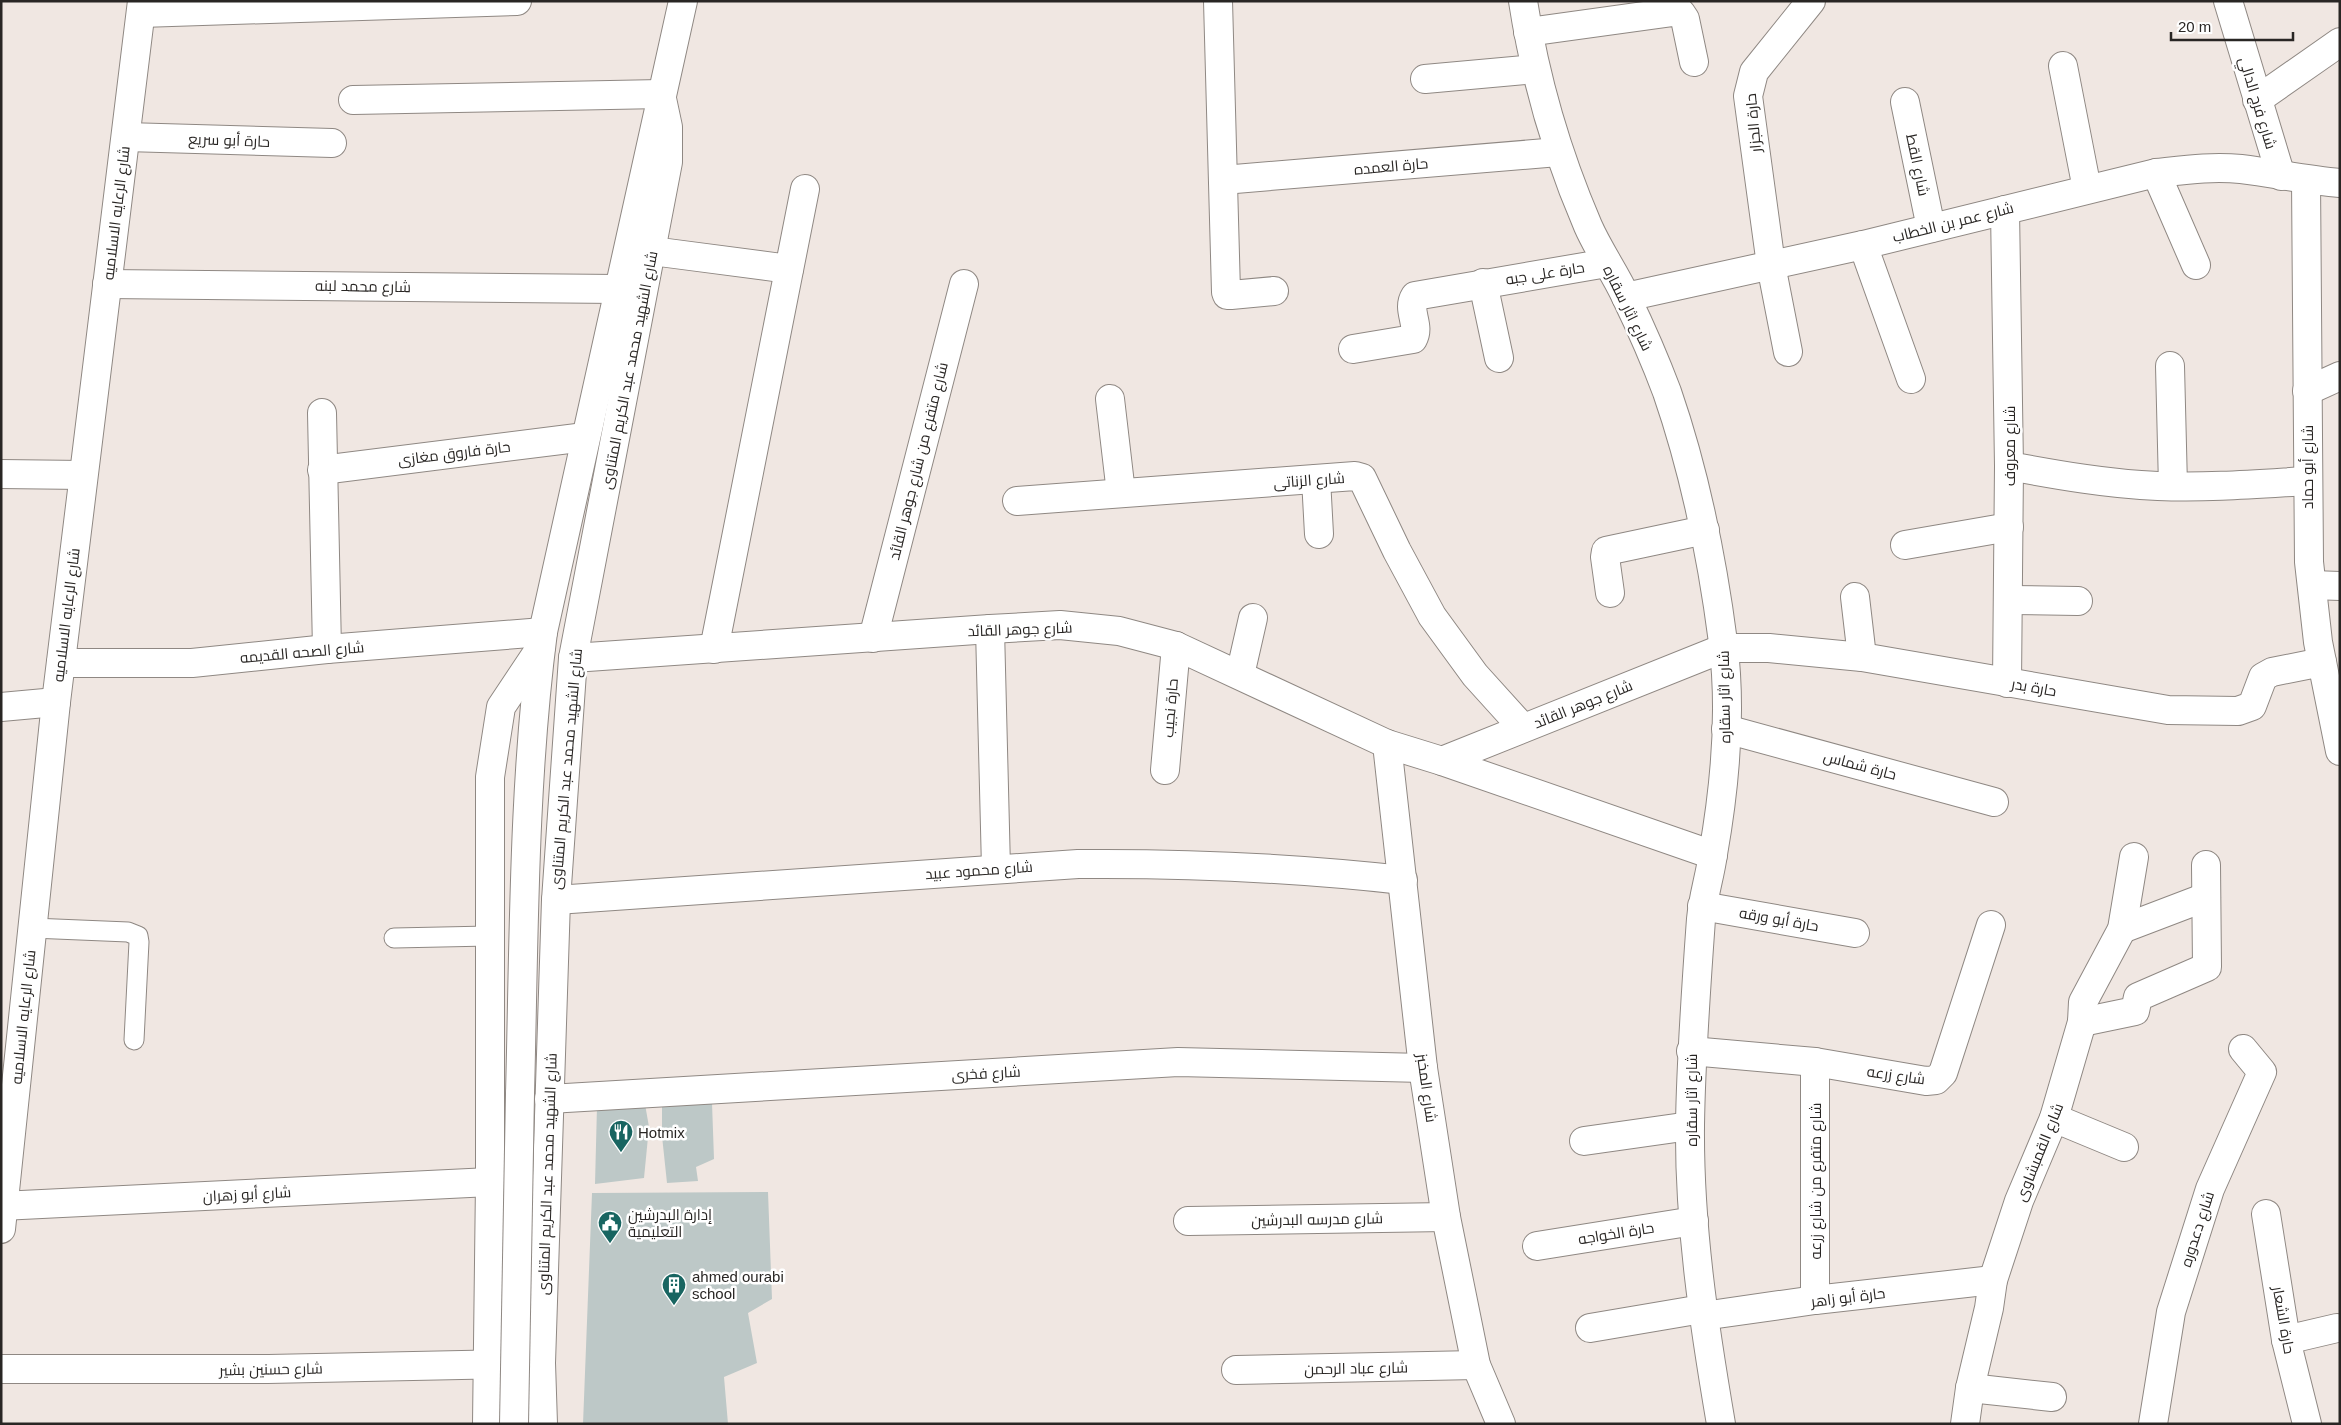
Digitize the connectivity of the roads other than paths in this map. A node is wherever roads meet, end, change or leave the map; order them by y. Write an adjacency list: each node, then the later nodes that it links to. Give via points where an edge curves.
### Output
1 (517, 1): 7 (street)
2 (683, 1): 14 (street)
3 (1218, 1): 23 (street)
4 (1523, 1): 8 (street, شارع اثار سقاره)
5 (1811, 1): 32 (street, حارة الجزار, via 1754,72 1748,96)
6 (2228, 1): 16 (street, شارع فرج الدالي)
7 (142, 7): 18 (street, شارع الرعايه الاسلاميه)
8 (1528, 32): 10 (street, via 1681,13); 12 (street, شارع اثار سقاره)
9 (2340, 42): 16 (street)
10 (1694, 62)
11 (2063, 66): 26 (street)
12 (1534, 70): 13 (street); 20 (street, شارع اثار سقاره)
13 (1425, 79)
14 (661, 94): 15 (street); 30 (street, شارع الشهيد محمد عبد الكريم المتناوى, via 668,127 668,162); 38 (street)
15 (353, 100)
16 (2257, 100): 22 (street, شارع فرج الدالي)
17 (1905, 102): 28 (street, شارع القط)
18 (126, 136): 19 (street, حارة أبو سريع); 36 (street, شارع الرعايه الاسلاميه)
19 (332, 143)
20 (1558, 152): 23 (street, حارة العمده); 31 (street, شارع اثار سقاره, via 1589,230)
21 (2156, 173): 22 (street, شارع عمر بن الخطاب, via 2198,168 2231,169); 26 (street, شارع عمر بن الخطاب); 33 (street)
22 (2294, 178): 24 (street, شارع عمر بن الخطاب); 47 (street, شارع أبو حماد)
23 (1223, 180): 39 (street, via 1227,295)
24 (2340, 183)
25 (805, 189): 34 (street)
26 (2087, 189): 27 (street, شارع عمر بن الخطاب)
27 (2005, 210): 28 (street, شارع عمر بن الخطاب); 51 (street, شارع معروف)
28 (1931, 228): 29 (street, شارع عمر بن الخطاب)
29 (1863, 244): 32 (street, شارع عمر بن الخطاب); 46 (street)
30 (652, 251): 34 (street); 79 (street, شارع الشهيد محمد عبد الكريم المتناوى)
31 (1607, 263): 35 (street, حارة على جبه); 40 (street, شارع اثار سقاره)
32 (1771, 265): 40 (street, شارع عمر بن الخطاب); 42 (street, حارة الجزار)
33 (2196, 265)
34 (789, 269): 77 (street)
35 (1483, 283): 41 (street, حارة على جبه, via 1415,296 1411,306 1416,330 1413,339); 43 (street, حارة على جبه)
36 (107, 284): 38 (street, شارع محمد لبنه); 54 (street, شارع الرعايه الاسلاميه)
37 (964, 284): 72 (street, شارع متفرع من شارع جوهر القائد)
38 (618, 289): 50 (street)
39 (1274, 291)
40 (1626, 297): 61 (street, شارع اثار سقاره, via 1666,390 1693,474)
41 (1353, 349)
42 (1788, 352)
43 (1499, 358)
44 (2170, 366): 57 (street)
45 (2340, 376): 47 (street)
46 (1911, 379)
47 (2307, 391): 56 (street, شارع أبو حماد)
48 (1110, 398): 58 (street)
49 (322, 413): 52 (street)
50 (585, 437): 52 (street, حارة فاروق مغازى); 73 (street)
51 (2009, 466): 57 (street, via 2083,479); 60 (street, شارع معروف)
52 (322, 470): 76 (street)
53 (1, 474): 54 (street)
54 (84, 475): 81 (street, شارع الرعايه الاسلاميه)
55 (1316, 479): 58 (street, شارع الزناتى); 62 (street); 87 (street, شارع الزناتى, via 1362,478 1432,616 1475,675)
56 (2307, 481): 57 (street); 64 (street, شارع أبو حماد)
57 (2173, 486)
58 (1121, 494): 59 (street, شارع الزناتى)
59 (1017, 502)
60 (2009, 527): 63 (street); 68 (street, شارع معروف)
61 (1705, 530): 66 (street, via 1606,551); 75 (street, شارع اثار سقاره)
62 (1319, 534)
63 (1905, 545)
64 (2312, 585): 65 (street); 80 (street, شارع أبو حماد)
65 (2340, 586)
66 (1610, 592)
67 (1855, 597): 78 (street)
68 (2008, 600): 69 (street); 83 (street, شارع معروف)
69 (2078, 601)
70 (1253, 618): 82 (street)
71 (990, 629): 72 (street, شارع جوهر القائد); 74 (street, شارع جوهر القائد, via 1060,626 1119,631); 97 (street)
72 (873, 638): 77 (street, شارع جوهر القائد)
73 (542, 639): 76 (street, شارع الصحه القديمه); 106 (street, via 501,707 490,777); 140 (street, bridge, via 528,834)
74 (1176, 646): 82 (street, شارع جوهر القائد); 92 (street, حارة نجيب)
75 (1724, 648): 78 (street, حارة بدر, via 1769,648); 87 (street, شارع جوهر القائد); 88 (street, شارع اثار سقاره)
76 (326, 649): 81 (street, شارع الصحه القديمه, via 192,663)
77 (714, 649): 79 (street, شارع جوهر القائد)
78 (1862, 657): 83 (street, حارة بدر)
79 (573, 658): 100 (street, شارع الشهيد محمد عبد الكريم المتناوى)
80 (2322, 662): 83 (street, حارة بدر, via 2272,672 2263,677 2252,706 2238,710 2168,710); 86 (street, شارع أبو حماد)
81 (60, 663): 84 (street, شارع الرعايه الاسلاميه)
82 (1240, 675): 89 (street, شارع جوهر القائد)
83 (2007, 683)
84 (56, 702): 85 (street); 103 (street, شارع الرعايه الاسلاميه)
85 (1, 707)
86 (2337, 721): 90 (street, شارع أبو حماد)
87 (1523, 728): 91 (street, شارع جوهر القائد)
88 (1726, 728): 93 (street, حارة شماس); 94 (street, شارع اثار سقاره)
89 (1387, 744): 91 (street, شارع جوهر القائد); 98 (street, شارع المخبز)
90 (2340, 751)
91 (1442, 761): 94 (street, شارع جوهر القائد)
92 (1165, 770)
93 (1994, 802)
94 (1713, 855): 101 (street, شارع اثار سقاره)
95 (2134, 857): 104 (street, شارع القمبشاوى)
96 (2206, 865): 99 (street)
97 (996, 868): 98 (street, شارع محمود عبيد, via 1186,864 1322,871); 100 (street, شارع محمود عبيد)
98 (1403, 880): 113 (street, شارع المخبز)
99 (2206, 898): 104 (street); 108 (street, via 2207,967 2138,997 2135,1011)
100 (556, 900): 114 (street, شارع الشهيد محمد عبد الكريم المتناوى)
101 (1702, 906): 105 (street, حارة أبو ورقه); 111 (street, شارع اثار سقاره)
102 (1991, 925): 112 (street, شارع زرعه, via 1943,1073 1936,1080 1926,1082)
103 (32, 928): 109 (lane, via 134,932 138,936); 120 (street, شارع الرعايه الاسلاميه)
104 (2122, 929): 108 (street, شارع القمبشاوى, via 2083,1002)
105 (1855, 933)
106 (489, 936): 107 (lane); 119 (street)
107 (394, 938)
108 (2082, 1022): 115 (street, شارع القمبشاوى)
109 (134, 1040)
110 (2243, 1049): 145 (street, شارع دعدوره, via 2262,1072 2210,1189 2171,1312)
111 (1691, 1051): 112 (street, شارع زرعه); 116 (street, شارع اثار سقاره)
112 (1815, 1062): 127 (street, شارع متفرع من شارع زرعه)
113 (1423, 1068): 114 (street, شارع فخرى, via 1178,1062); 122 (street, شارع المخبز)
114 (549, 1098): 132 (street, شارع الشهيد محمد عبد الكريم المتناوى)
115 (2054, 1118): 118 (street); 126 (street, شارع القمبشاوى, via 2019,1201)
116 (1690, 1126): 117 (street); 123 (street, شارع اثار سقاره)
117 (1584, 1141)
118 (2124, 1147)
119 (490, 1182): 120 (street, شارع أبو زهران); 133 (street)
120 (2, 1214)
121 (2266, 1214): 131 (street, حارة الشعار)
122 (1446, 1217): 124 (street, شارع مدرسه البدرشين); 134 (street, شارع المخبز)
123 (1694, 1220): 125 (street, حارة الخواجه); 128 (street, شارع اثار سقاره)
124 (1188, 1221)
125 (1537, 1246)
126 (1993, 1280): 127 (street, حارة أبو زاهر); 137 (street, شارع القمبشاوى)
127 (1815, 1300): 128 (street, حارة أبو زاهر)
128 (1702, 1313): 129 (street, حارة أبو زاهر); 143 (street, شارع اثار سقاره)
129 (1590, 1328)
130 (2337, 1328): 131 (street)
131 (2286, 1340): 146 (street, حارة الشعار)
132 (541, 1363): 133 (street, شارع حسنين بشير); 141 (street, شارع الشهيد محمد عبد الكريم المتناوى)
133 (487, 1365): 135 (street, شارع حسنين بشير); 139 (street)
134 (1476, 1365): 136 (street, شارع عباد الرحمن); 142 (street, شارع المخبز)
135 (1, 1369)
136 (1236, 1370)
137 (1970, 1388): 138 (street); 144 (street, شارع القمبشاوى)
138 (2052, 1397)
139 (487, 1424)
140 (514, 1424)
141 (543, 1424)
142 (1501, 1424)
143 (1720, 1424)
144 (1965, 1424)
145 (2153, 1424)
146 (2307, 1424)

